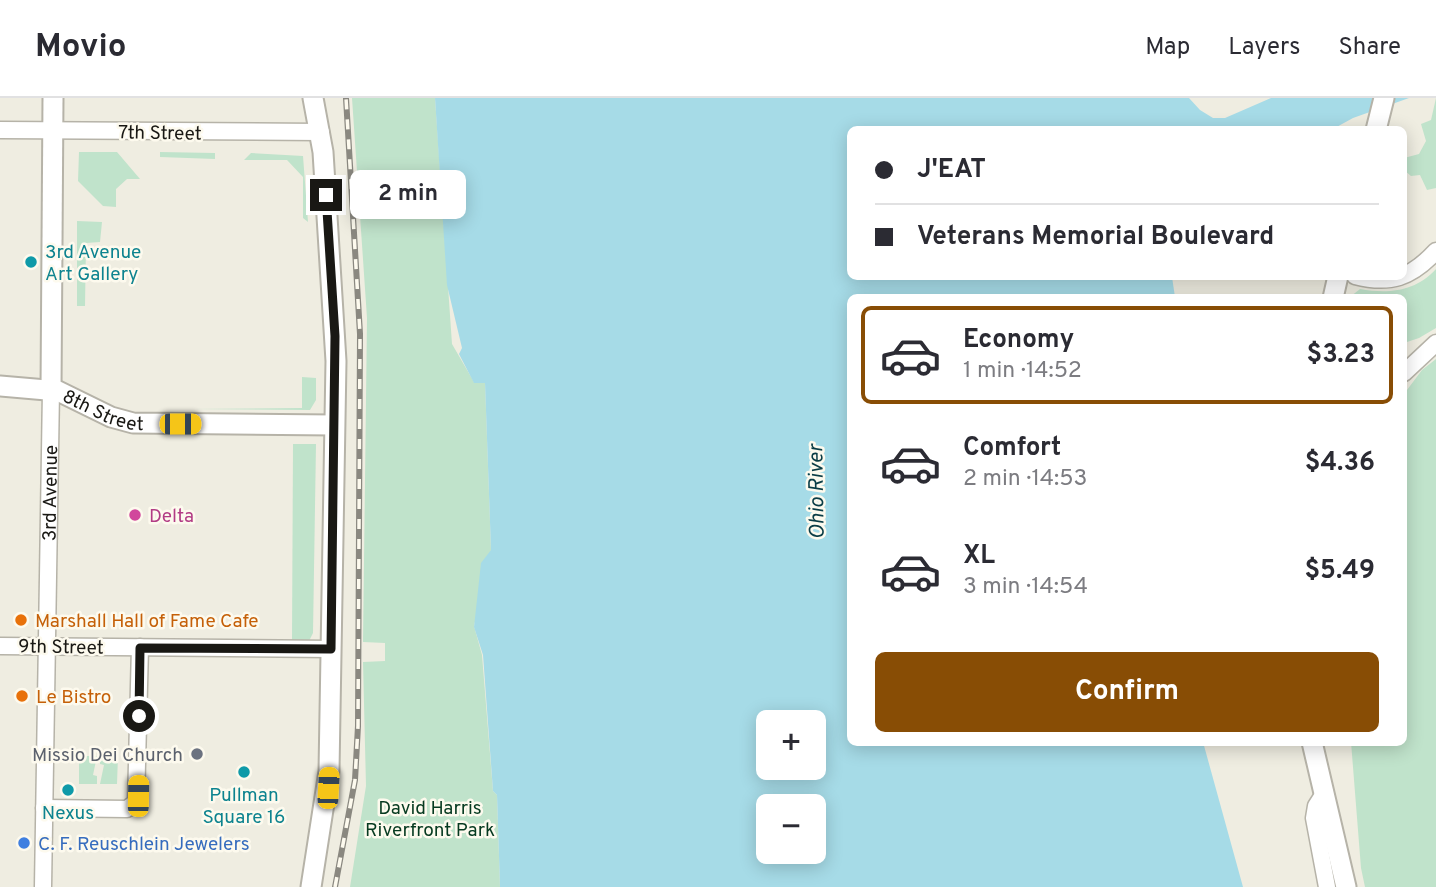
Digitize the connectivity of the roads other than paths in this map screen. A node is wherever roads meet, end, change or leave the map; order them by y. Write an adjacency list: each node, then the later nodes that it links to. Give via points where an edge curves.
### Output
1 (53, 98): 6 (main road, 3rd Avenue)
2 (313, 98): 7 (main road)
3 (1384, 98): 4 (main road)
4 (1377, 126)
5 (0, 130): 6 (street, 7th Street)
6 (53, 131): 7 (street, 7th Street); 13 (main road, 3rd Avenue)
7 (321, 132): 14 (main road, via 334,311)
8 (1436, 251): 9 (street)
9 (1407, 275)
10 (1436, 343): 11 (street)
11 (1407, 370)
12 (0, 387): 13 (main road, 8th Street)
13 (51, 390): 14 (main road, 8th Street, via 133,423); 16 (street, 3rd Avenue)
14 (334, 425): 18 (main road)
15 (0, 646): 16 (street, 9th Street)
16 (46, 646): 17 (street, 9th Street); 21 (street, 3rd Avenue)
17 (140, 648): 18 (street, 9th Street); 21 (street, via 136,802 127,809)
18 (331, 649): 23 (main road, via 328,788)
19 (1313, 746): 20 (main road)
20 (1325, 792): 24 (street, via 1314,818); 25 (main road)
21 (44, 808): 22 (street, 3rd Avenue)
22 (43, 887)
23 (311, 887)
24 (1327, 887)
25 (1346, 887)

